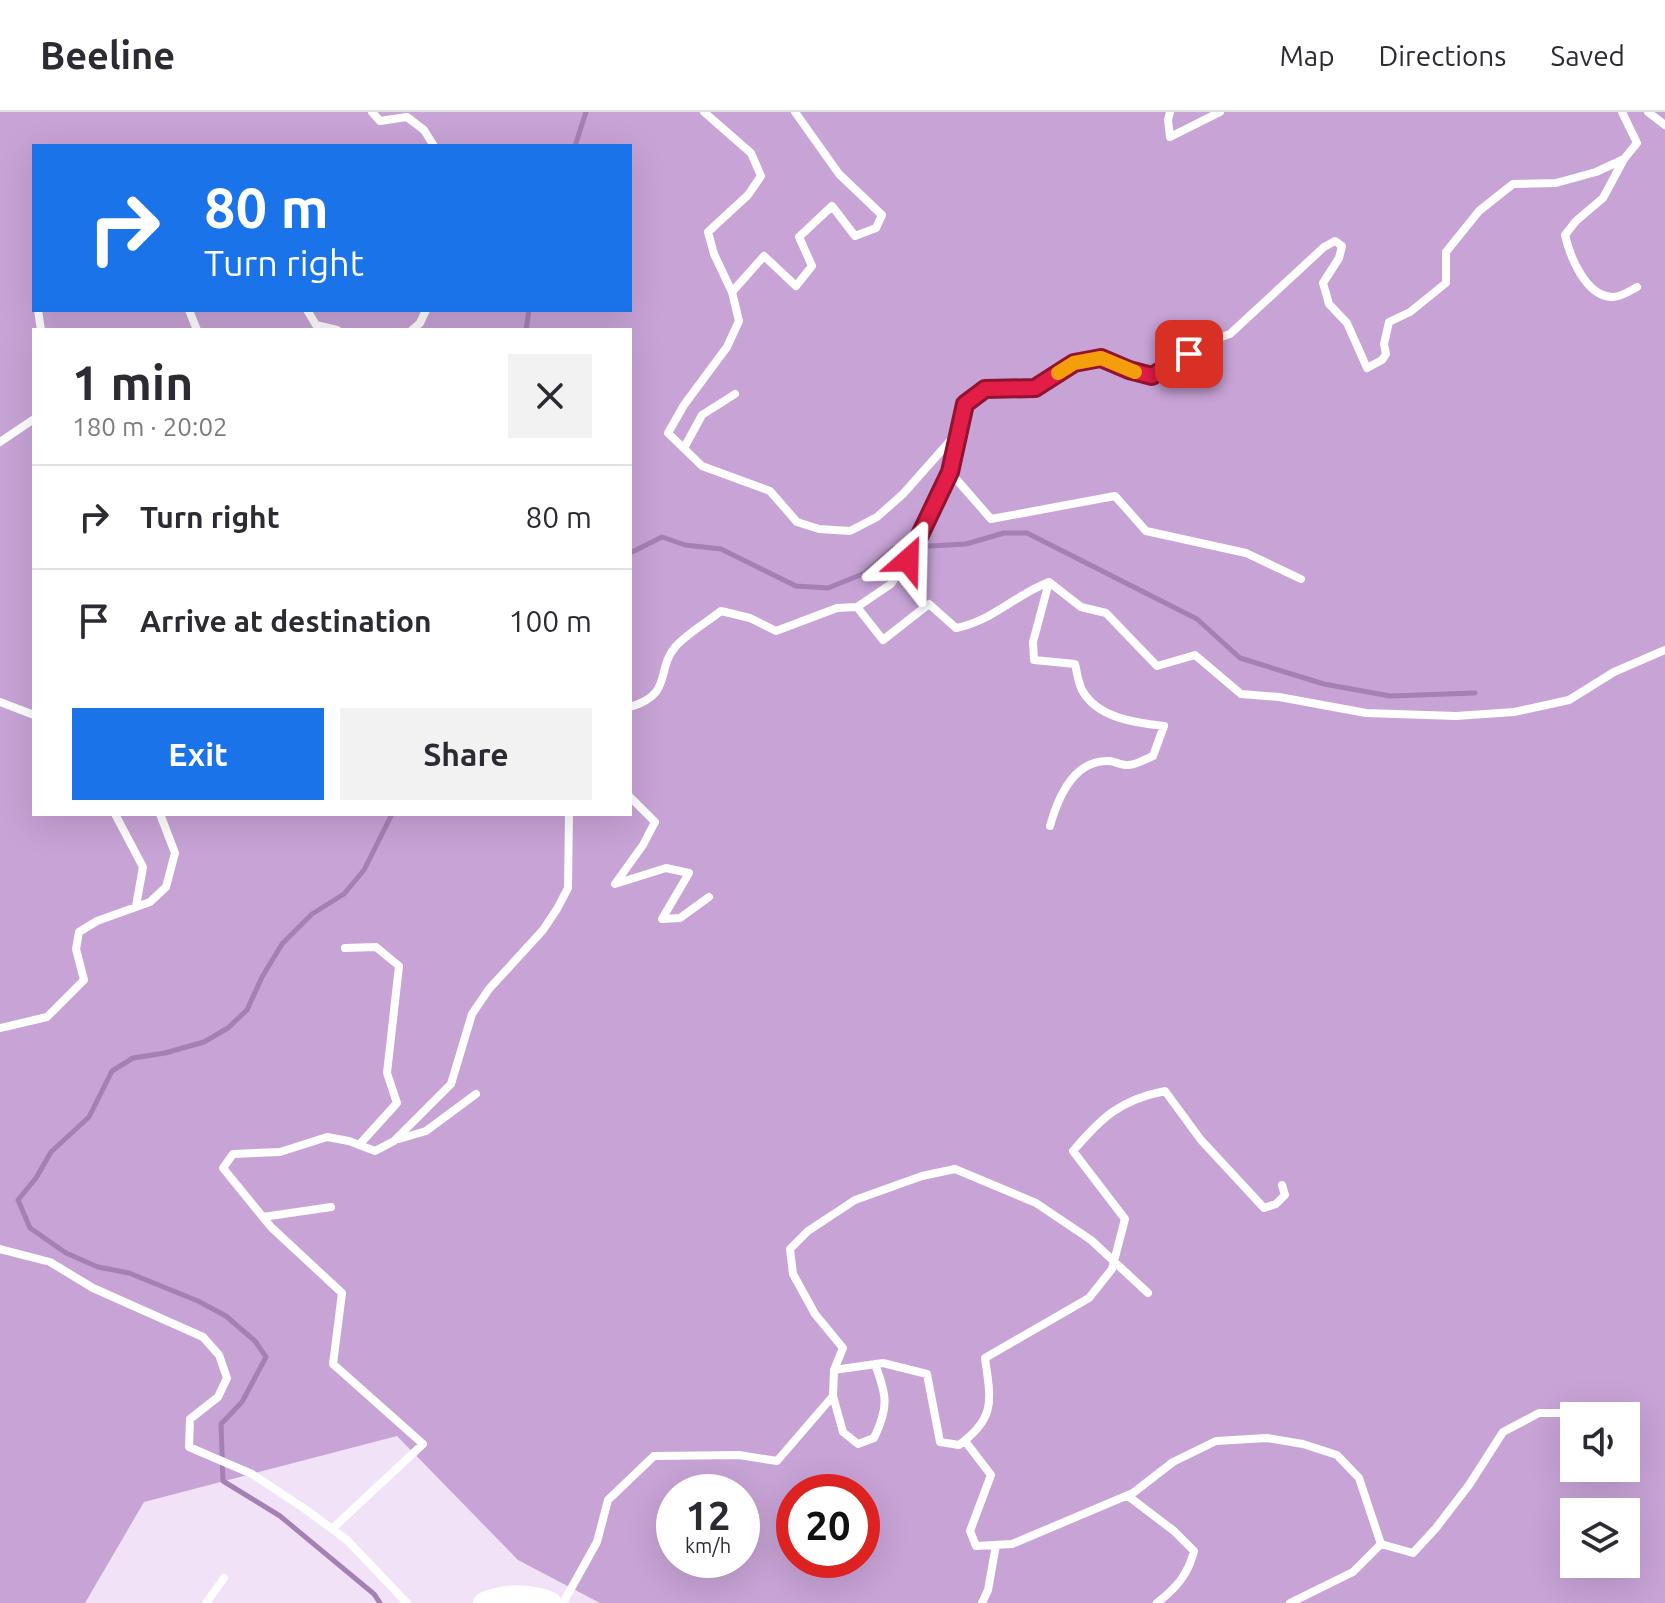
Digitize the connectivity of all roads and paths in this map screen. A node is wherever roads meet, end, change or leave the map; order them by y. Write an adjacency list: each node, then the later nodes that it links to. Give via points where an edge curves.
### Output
1 (372, 112): 9 (lane, via 380,121 407,117)
2 (704, 112): 12 (lane, via 751,153 761,176 708,232)
3 (795, 112): 12 (lane, via 839,174 882,215 876,228 855,236 832,206 799,237 812,266 796,286 764,256)
4 (1170, 112): 5 (lane, via 1170,137)
5 (1220, 112)
6 (1622, 112): 10 (lane, via 1637,143)
7 (1648, 112): 8 (lane)
8 (1665, 125)
9 (433, 144)
10 (1624, 159): 11 (lane, via 1603,198 1565,235 1581,274 1600,295 1616,298); 17 (lane, via 1556,183 1513,184 1479,211 1446,252 1446,283 1389,322 1386,354 1367,368 1347,323 1329,304 1323,283 1339,258 1342,246 1335,241 1230,334 1204,343 1152,376 1101,358 1074,363 1035,388 985,389 965,404)
11 (1637, 287)
12 (732, 292): 19 (lane, via 739,321 668,433)
13 (308, 312): 14 (lane, via 316,325)
14 (329, 328)
15 (735, 394): 19 (lane, via 702,415)
16 (32, 420): 18 (lane)
17 (961, 428): 19 (lane, via 886,510 850,531 797,522 770,491 702,466); 20 (lane)
18 (0, 442)
19 (684, 448)
20 (950, 472): 21 (lane, via 991,519 1115,496 1146,531 1246,553); 23 (lane, via 891,584)
21 (1301, 579)
22 (1049, 582): 23 (lane, via 1029,589 977,624 956,628 929,604 883,640); 24 (lane, via 1081,607 1106,613 1157,666 1195,655 1241,694 1366,713 1514,712 1569,700 1614,672); 32 (lane, via 1033,642 1034,660 1075,664 1081,689 1092,702 1128,722 1164,726 1153,756 1129,765 1108,761 1086,766 1069,781)
23 (857, 607): 26 (lane, via 837,608 776,631 721,611 676,646 655,693)
24 (1665, 650)
25 (0, 702): 27 (lane)
26 (632, 706)
27 (32, 714)
28 (632, 799): 33 (lane, via 655,822 615,884 666,868 689,873 662,919 680,918)
29 (116, 816): 34 (lane, via 143,867)
30 (161, 816): 34 (lane, via 175,853 166,887 150,902)
31 (569, 816): 38 (lane, via 568,888 543,930 472,1014 451,1084)
32 (1050, 826)
33 (709, 897)
34 (136, 906): 36 (lane, via 79,932 76,949 84,980 47,1017)
35 (345, 948): 39 (lane, via 376,947 399,966 387,1073 397,1103)
36 (0, 1028)
37 (476, 1094): 38 (lane, via 426,1131)
38 (394, 1141): 39 (lane, via 375,1151)
39 (359, 1145): 42 (lane, via 327,1137 280,1152 233,1154 223,1168)
40 (1282, 1185): 44 (lane, via 1285,1195 1264,1208 1201,1140 1165,1091 1139,1096 1101,1119 1073,1151 1125,1219)
41 (331, 1207): 42 (lane)
42 (263, 1217): 52 (lane, via 342,1293 333,1364 423,1444)
43 (0, 1249): 52 (lane, via 50,1262 93,1288 203,1337 219,1355 227,1378 218,1397 190,1419 189,1447 252,1474)
44 (1115, 1259): 45 (lane); 47 (lane, via 1036,1203 955,1169 855,1200 790,1249 793,1274 815,1314 843,1348); 50 (lane, via 1089,1298 985,1358 987,1420)
45 (1148, 1293)
46 (875, 1364): 47 (lane); 48 (lane, via 886,1392 885,1416 874,1438 858,1444 843,1432); 50 (lane, via 927,1374 940,1442)
47 (834, 1370): 48 (lane)
48 (833, 1396): 60 (lane, via 777,1461 739,1455 654,1456 608,1500 597,1542)
49 (1560, 1413): 53 (lane, via 1539,1413 1503,1432 1469,1485 1413,1553)
50 (965, 1441): 54 (lane, via 991,1475 970,1531 976,1546)
51 (1128, 1496): 53 (lane, via 1173,1462 1216,1441 1267,1438 1303,1444 1337,1455 1359,1478); 54 (lane, via 1012,1544); 62 (lane, via 1194,1551 1189,1569)
52 (332, 1529): 57 (lane)
53 (1381, 1544): 63 (lane, via 1353,1572)
54 (996, 1545): 61 (lane)
55 (224, 1578): 56 (lane)
56 (206, 1603)
57 (407, 1603)
58 (484, 1603): 59 (street, via 536,1596)
59 (551, 1603)
60 (563, 1603)
61 (982, 1603)
62 (1157, 1603)
63 (1290, 1603)

